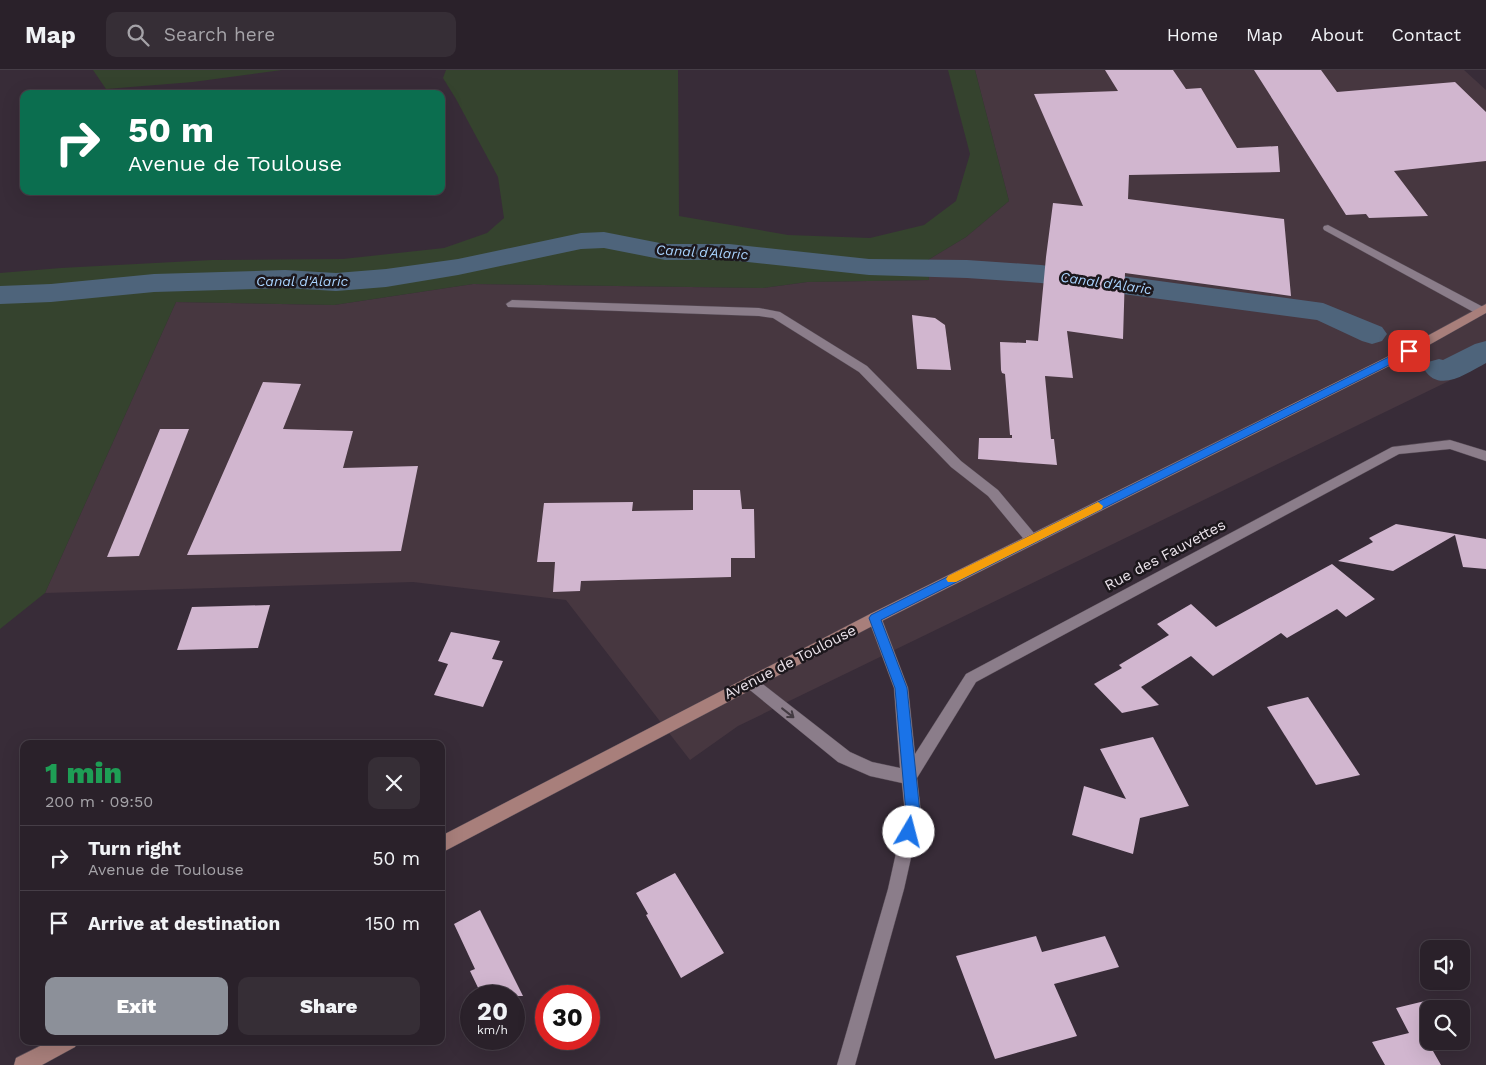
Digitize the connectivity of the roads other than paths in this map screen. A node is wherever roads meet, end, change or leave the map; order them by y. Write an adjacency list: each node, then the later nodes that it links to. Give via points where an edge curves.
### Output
1 (1328, 228): 3 (street)
2 (512, 304): 5 (street, via 776,315 864,368 956,464 993,493)
3 (1483, 309): 5 (main road, Avenue de Toulouse, via 1409,351)
4 (1486, 456): 8 (street, Rue des Fauvettes, via 1450,444 1396,450 971,678)
5 (1032, 539): 6 (main road, Avenue de Toulouse)
6 (875, 618): 7 (main road, Avenue de Toulouse); 8 (street, via 901,688)
7 (750, 682): 8 (street, one-way to 8, via 844,757 870,769); 9 (main road, Avenue de Toulouse)
8 (909, 776): 12 (street, via 913,813 896,889)
9 (445, 843)
10 (60, 1045): 11 (main road)
11 (23, 1065)
12 (846, 1065)

